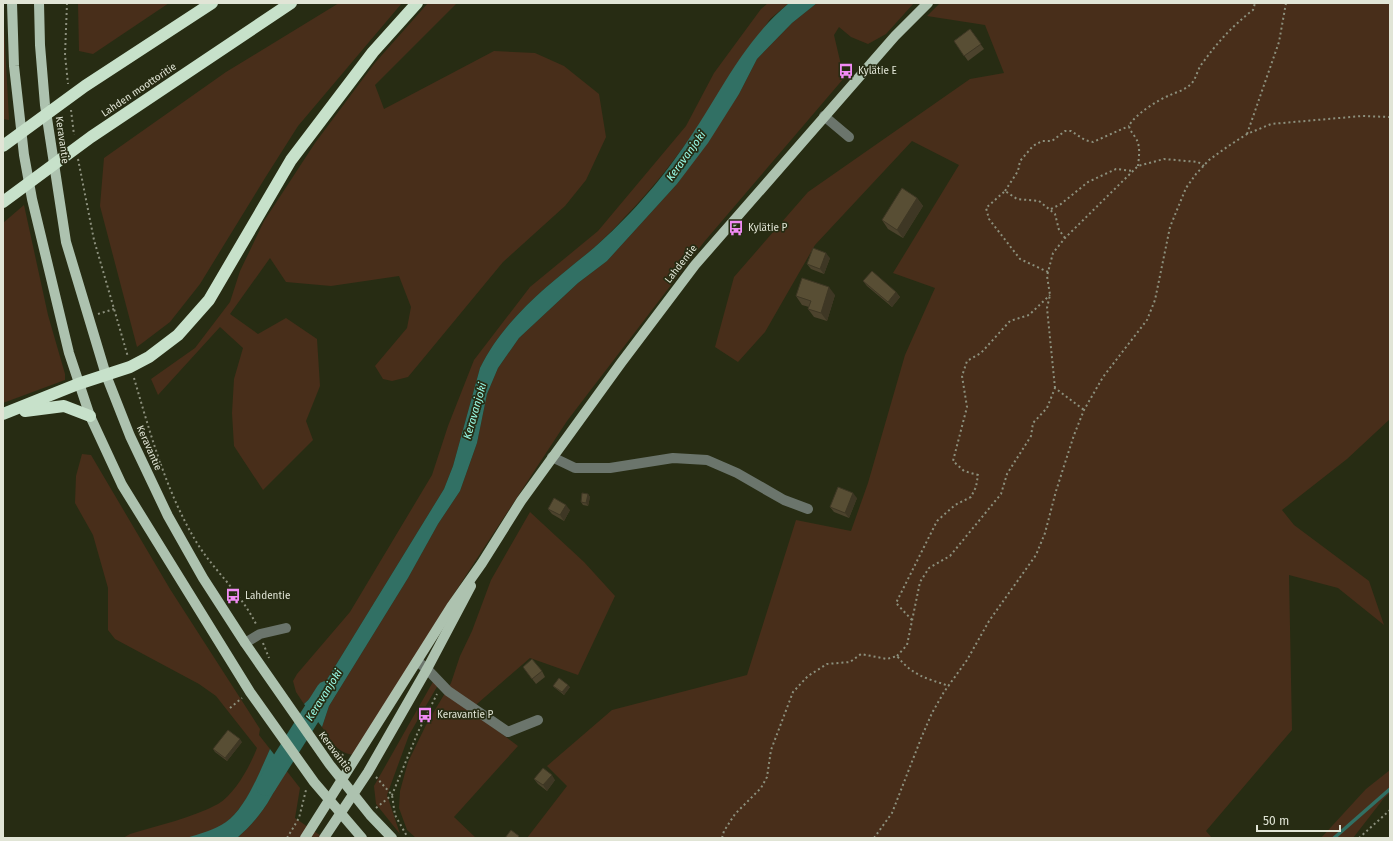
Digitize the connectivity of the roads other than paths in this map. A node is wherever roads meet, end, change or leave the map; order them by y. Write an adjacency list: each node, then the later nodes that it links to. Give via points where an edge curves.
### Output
1 (12, 3): 12 (main road, via 14,66 26,170)
2 (39, 3): 11 (main road, Keravantie, via 45,105 66,242)
3 (212, 3): 9 (highway, via 85,86)
4 (291, 3): 10 (highway, Lahden moottoritie, via 91,137)
5 (417, 3): 11 (highway, via 368,58 291,160 209,300 193,320 149,357)
6 (928, 3): 7 (main road, Lahdentie)
7 (824, 116): 8 (lane); 15 (main road, Lahdentie, via 695,265)
8 (849, 137)
9 (3, 146)
10 (3, 202)
11 (106, 375): 12 (highway); 19 (main road, Keravantie, via 130,436 168,516 203,578)
12 (78, 384): 13 (highway); 14 (main road)
13 (5, 414): 14 (highway, via 64,406)
14 (90, 416): 25 (main road, via 122,485 250,692)
15 (552, 457): 16 (lane, via 574,468 610,468 673,458 706,460 737,473 784,500); 17 (main road, Lahdentie)
16 (808, 509)
17 (482, 562): 20 (main road, Lahdentie); 21 (main road, Lahdentie, via 460,610)
18 (286, 628): 19 (lane, via 260,634)
19 (245, 643): 23 (main road, Keravantie)
20 (417, 661): 21 (lane); 23 (main road, Lahdentie)
21 (427, 669): 22 (lane, via 448,691 508,732); 24 (main road, Lahdentie)
22 (538, 720)
23 (342, 780): 24 (main road, Keravantie); 25 (main road, Lahdentie)
24 (354, 796): 26 (main road, Lahdentie); 30 (main road, Keravantie)
25 (328, 801): 26 (main road); 27 (main road, Lahdentie)
26 (340, 814): 28 (main road, Lahdentie); 29 (main road)
27 (305, 838)
28 (324, 838)
29 (362, 838)
30 (392, 838)

